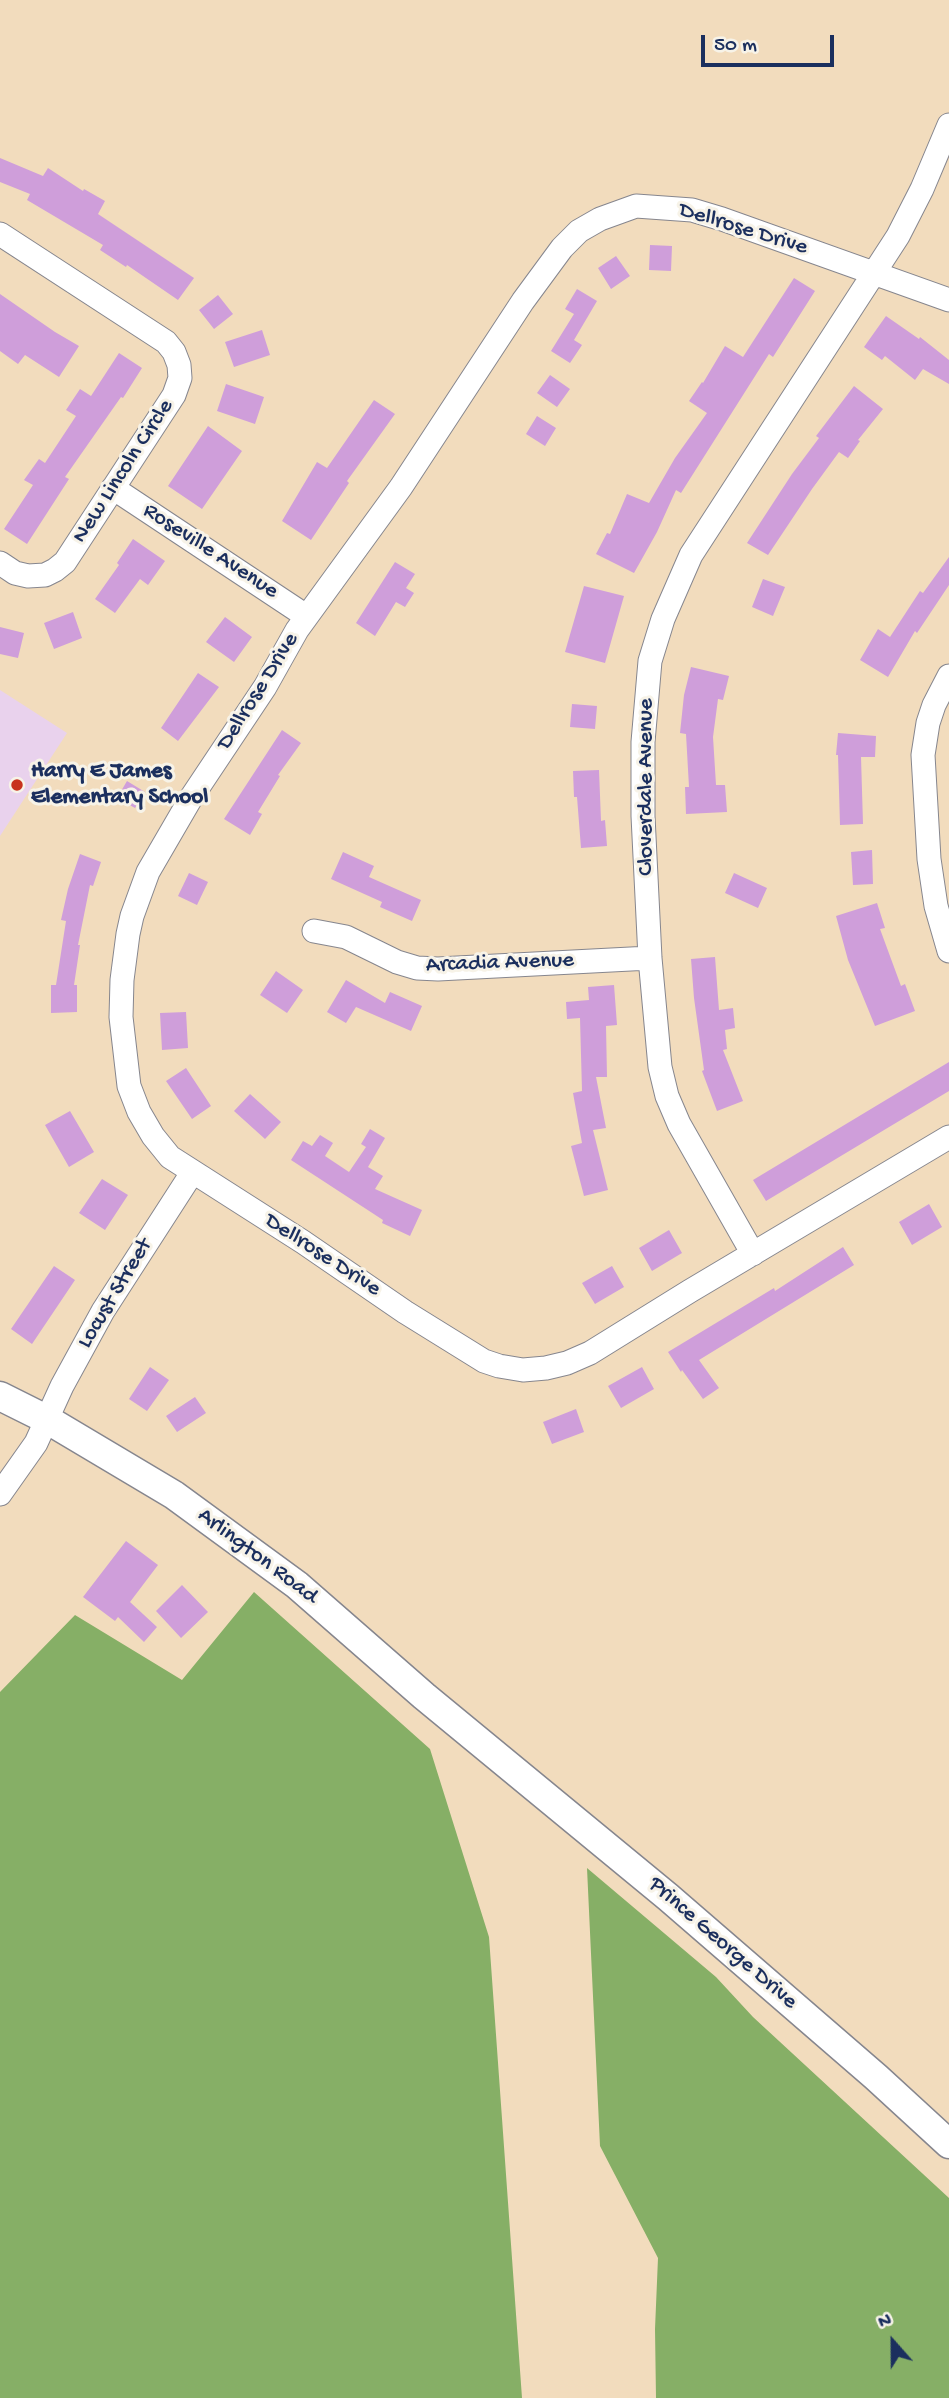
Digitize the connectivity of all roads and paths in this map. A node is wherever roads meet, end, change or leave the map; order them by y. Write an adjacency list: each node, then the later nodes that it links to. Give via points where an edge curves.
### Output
1 (949, 125): 3 (street, Cloverdale Avenue, via 922,189)
2 (0, 234): 5 (street, New Lincoln Circle, via 166,342 174,352 179,365 177,388)
3 (874, 273): 4 (street, Dellrose Drive); 7 (street, Dellrose Drive, via 691,210 636,206 579,231 523,301 401,487); 11 (street, Cloverdale Avenue, via 691,555 663,619 647,682 643,742)
4 (949, 300)
5 (113, 488): 6 (street, New Lincoln Circle, via 65,562 55,570 28,576); 7 (street, Roseville Avenue)
6 (0, 563)
7 (306, 616): 13 (street, Dellrose Drive, via 148,872 128,934 121,1017 129,1086 153,1136 170,1157)
8 (949, 676): 10 (street, via 928,723 923,755 930,871)
9 (314, 931): 11 (street, Arcadia Avenue, via 346,937 397,962 438,970)
10 (949, 951)
11 (650, 958): 14 (street, Cloverdale Avenue, via 658,1055 667,1096)
12 (949, 1137): 14 (street, Dellrose Drive)
13 (192, 1172): 14 (street, Dellrose Drive, via 484,1360 523,1370 567,1363 590,1353); 16 (street, Locust Street, via 103,1311)
14 (753, 1254)
15 (0, 1396): 16 (main road, Arlington Road)
16 (48, 1420): 17 (street, Locust Street); 18 (main road, Arlington Road, via 174,1495 237,1539 297,1584)
17 (0, 1494)
18 (491, 1750): 19 (main road, Prince George Drive, via 668,1897)
19 (949, 2144)

